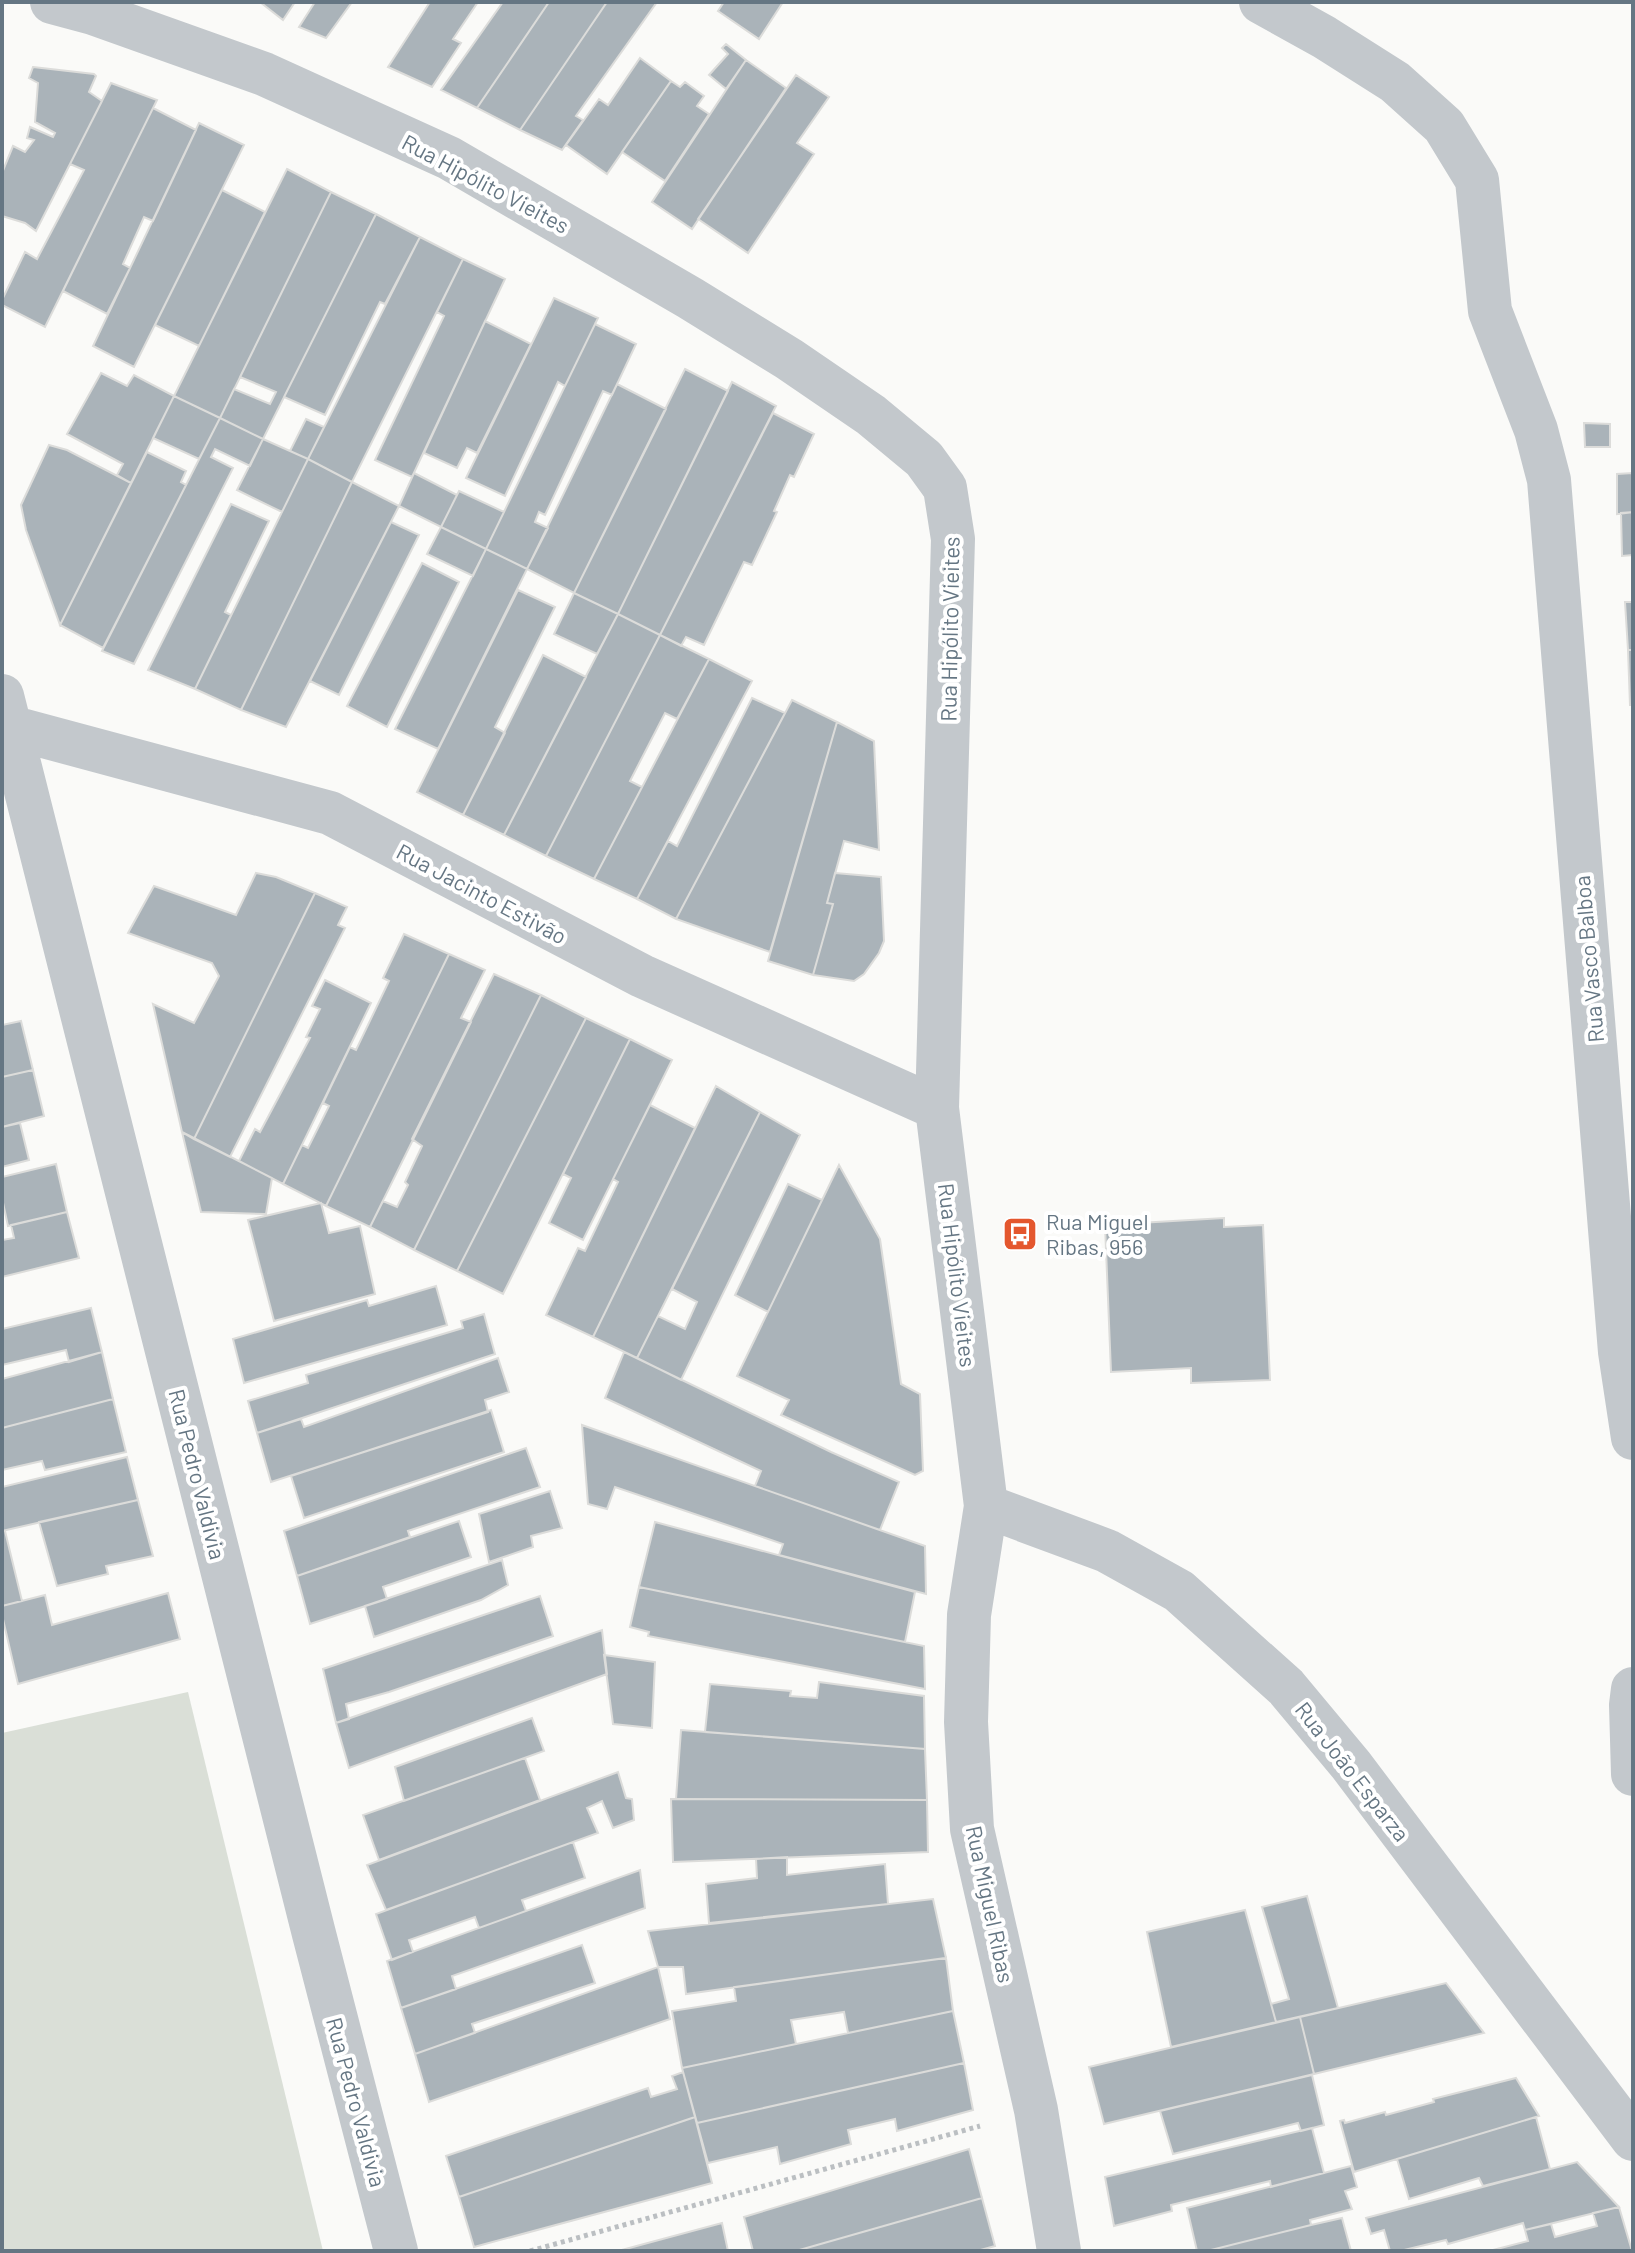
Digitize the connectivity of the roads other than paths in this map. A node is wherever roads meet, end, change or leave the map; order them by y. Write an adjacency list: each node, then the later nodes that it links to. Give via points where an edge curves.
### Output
1 (52, 2): 4 (street, Rua Hipólito Vieites, via 264,74 449,158 789,359 924,459 945,488 953,539)
2 (1261, 2): 5 (street, Rua Vasco Balboa, via 1395,82 1444,126 1477,180 1490,311 1536,430 1549,480 1620,1352)
3 (6, 711): 4 (street, Rua Jacinto Estivão, via 330,813 642,976); 10 (street, Rua Pedro Valdivia)
4 (937, 1108): 6 (street, Rua Hipólito Vieites)
5 (1633, 1438)
6 (986, 1506): 9 (street, Rua João Esparza, via 1107,1551 1179,1591 1286,1687 1351,1765); 11 (street, Rua Miguel Ribas, via 969,1615 966,1722 972,1829 1036,2110)
7 (1633, 1689): 8 (street)
8 (1633, 1774)
9 (1633, 2139)
10 (396, 2251)
11 (1059, 2251)

